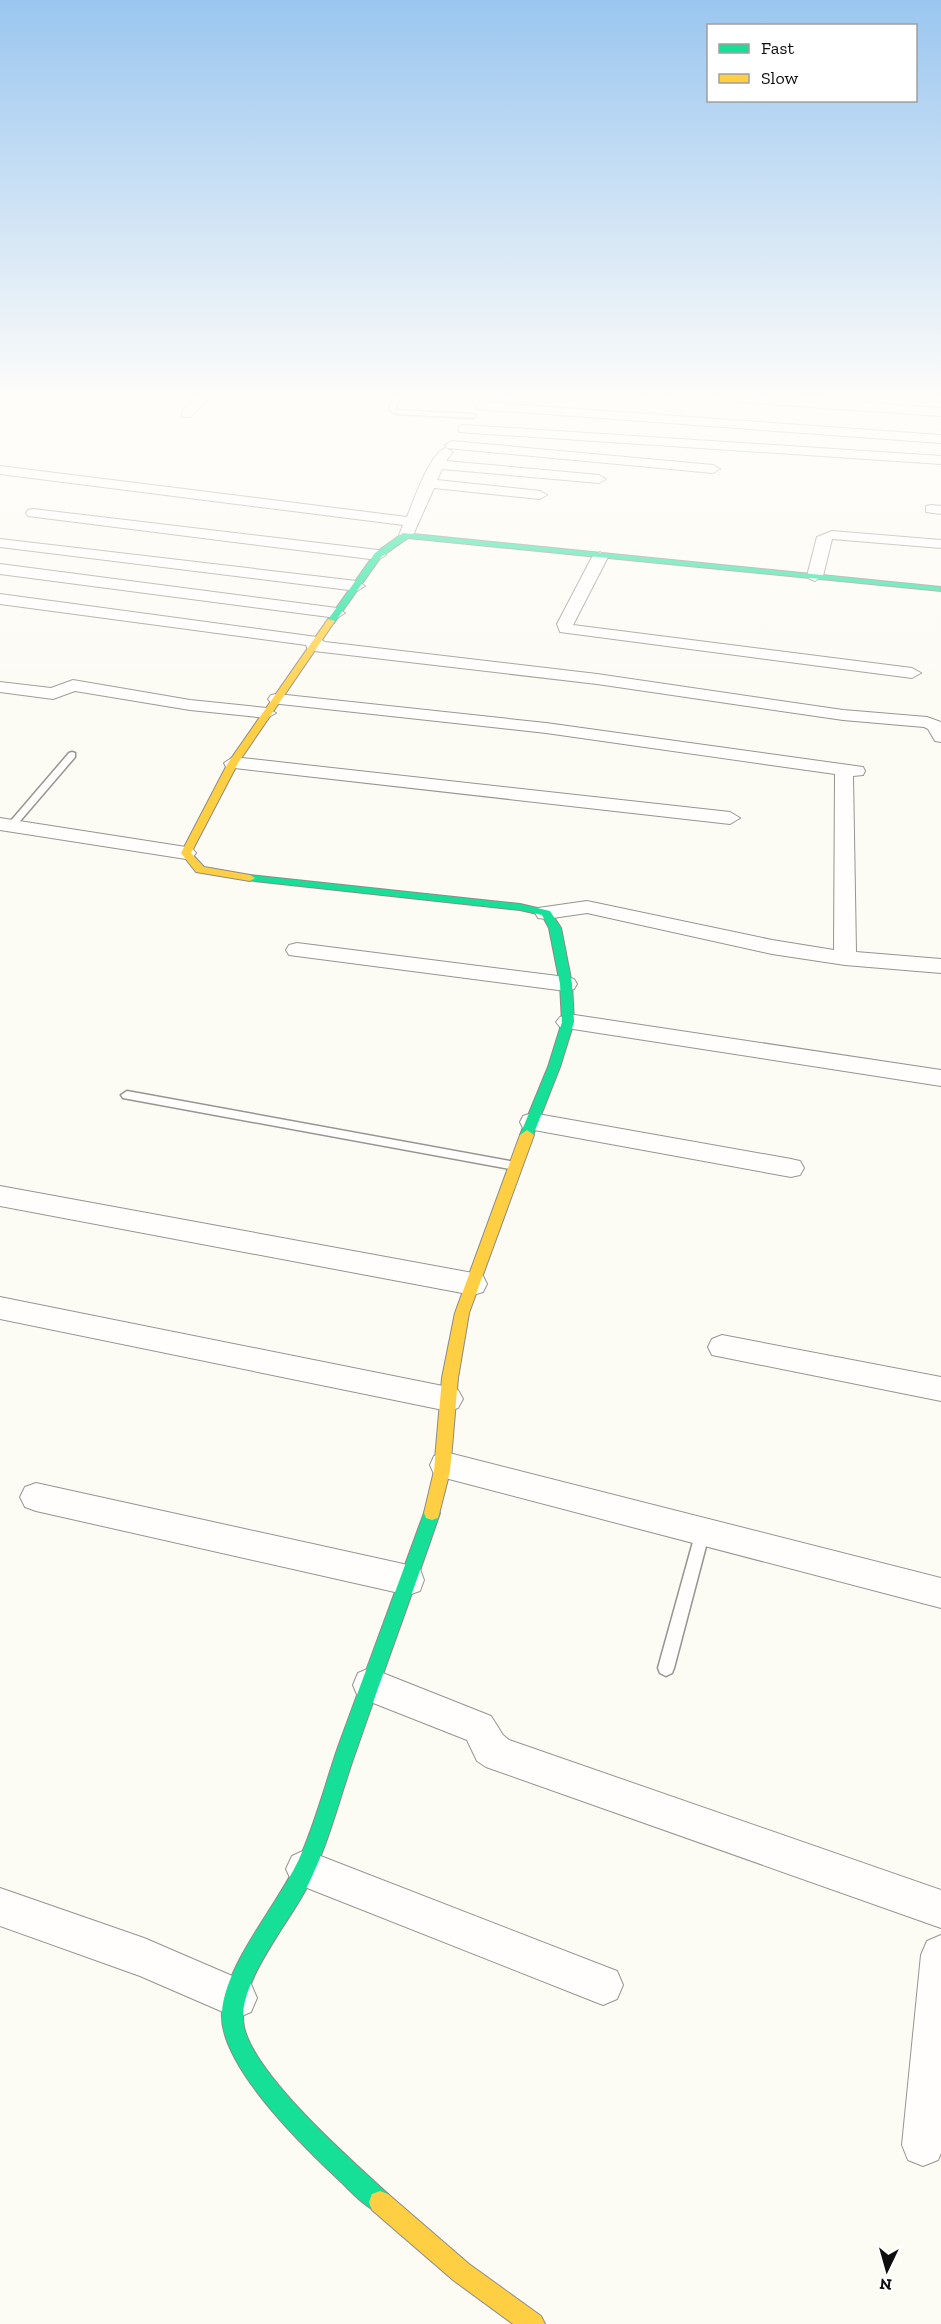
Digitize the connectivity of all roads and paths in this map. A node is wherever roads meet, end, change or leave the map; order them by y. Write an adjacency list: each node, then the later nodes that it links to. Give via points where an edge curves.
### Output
1 (245, 505): 4 (street)
2 (418, 505): 4 (street)
3 (33, 513): 7 (street)
4 (408, 529): 7 (street); 8 (street)
5 (0, 543): 11 (street)
6 (941, 544): 10 (street, via 824,537)
7 (378, 555): 11 (street)
8 (600, 557): 10 (street); 16 (street, via 566,629)
9 (0, 569): 14 (street)
10 (815, 576): 12 (street)
11 (357, 586): 14 (street)
12 (941, 589)
13 (0, 599): 15 (street)
14 (337, 613): 15 (street)
15 (316, 644): 18 (street); 19 (street, via 843,715 927,722 936,726)
16 (912, 673)
17 (0, 687): 18 (street, via 53,694 73,685 190,705)
18 (272, 706): 21 (street); 27 (street, via 546,728 850,770)
19 (941, 737)
20 (72, 754): 23 (lane)
21 (233, 763): 22 (street); 24 (street)
22 (730, 818)
23 (6, 825): 24 (street)
24 (186, 853): 25 (street, via 200,870 213,874 520,907)
25 (546, 914): 27 (street, via 587,906 713,935); 29 (street, via 554,923)
26 (297, 950): 29 (street)
27 (845, 958): 28 (street)
28 (941, 966)
29 (566, 984): 30 (street)
30 (568, 1022): 31 (street); 33 (street)
31 (941, 1078)
32 (127, 1095): 34 (lane)
33 (532, 1122): 34 (street); 35 (street)
34 (515, 1166): 37 (street)
35 (791, 1168)
36 (0, 1196): 37 (street)
37 (473, 1284): 41 (street, via 455,1342)
38 (0, 1308): 41 (street)
39 (722, 1347): 40 (street)
40 (941, 1389)
41 (448, 1399): 42 (street)
42 (445, 1465): 44 (street); 45 (street)
43 (36, 1497): 45 (street)
44 (703, 1532): 46 (street); 47 (lane)
45 (408, 1580): 48 (street)
46 (941, 1593)
47 (666, 1668)
48 (370, 1685): 49 (street); 51 (street, via 479,1728 490,1748 499,1754)
49 (305, 1869): 53 (street); 54 (street, via 246,1972)
50 (0, 1907): 54 (street, via 144,1958)
51 (941, 1909)
52 (941, 1955): 55 (street)
53 (603, 1985)
54 (237, 1998): 56 (street, via 233,2025 240,2047 259,2076 314,2139 420,2238 509,2310)
55 (923, 2145)
56 (533, 2324)

